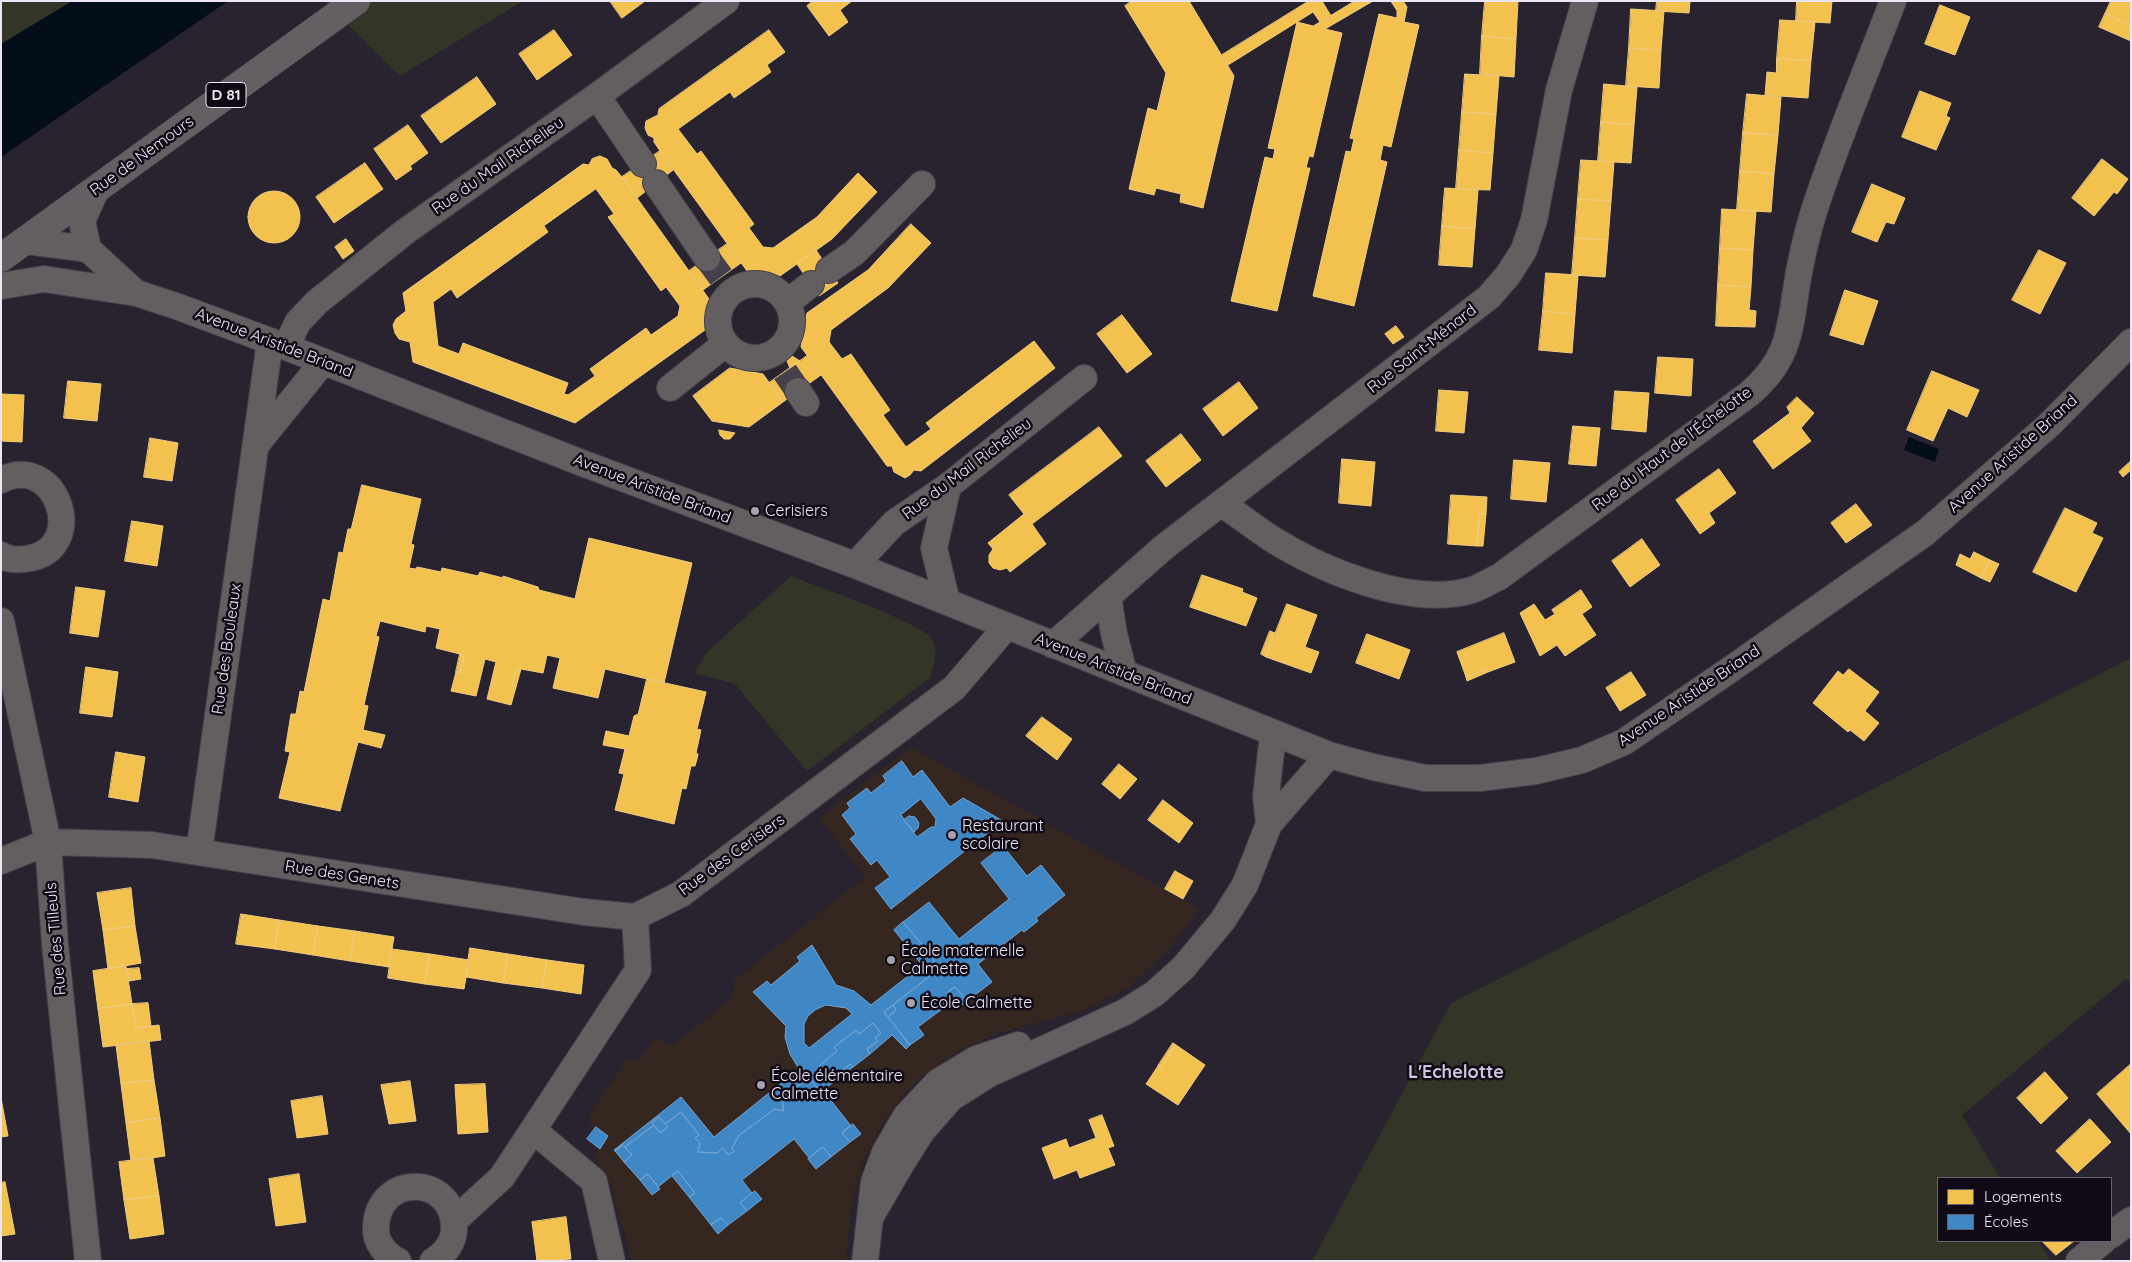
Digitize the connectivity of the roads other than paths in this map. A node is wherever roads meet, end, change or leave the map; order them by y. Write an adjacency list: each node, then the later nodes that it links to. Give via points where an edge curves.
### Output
1 (726, 1): 5 (street, Rue du Mail Richelieu)
2 (1585, 1): 25 (street, Rue Saint-Ménard, via 1559,90 1534,220 1524,250 1508,275 1489,297)
3 (1893, 1): 25 (street, Rue du Haut de l'Échelotte, via 1818,199 1807,234 1793,317 1783,350 1775,367 1749,394 1500,577 1472,590 1423,595 1385,588 1304,557)
4 (344, 4): 7 (main road, Rue de Nemours / D 81)
5 (597, 96): 11 (street); 17 (street, Rue du Mail Richelieu, via 406,231 317,302)
6 (922, 184): 15 (street, via 854,253)
7 (96, 190): 8 (main road, Rue de Nemours / D 81); 9 (street, via 82,221)
8 (26, 241): 9 (street); 10 (main road, Rue de Nemours / D 81); 12 (street)
9 (88, 249): 14 (street)
10 (1, 258)
11 (720, 276): 15 (street, via 743,286 768,286); 18 (street, via 724,301 718,322)
12 (44, 279): 13 (street, Avenue Aristide Briand); 14 (street, Avenue Aristide Briand)
13 (1, 286)
14 (136, 293): 17 (street, Avenue Aristide Briand)
15 (788, 302): 18 (street, via 793,319 790,337 783,347 791,380 764,358 742,356)
16 (2131, 342): 35 (street, Avenue Aristide Briand, via 2049,425 1924,533 1624,742 1582,760 1536,771 1480,778 1425,778)
17 (278, 344): 19 (street, Avenue Aristide Briand); 22 (street, Rue des Bouleaux)
18 (725, 344): 21 (street)
19 (323, 362): 22 (street); 27 (street, Avenue Aristide Briand)
20 (1084, 378): 24 (street, Rue du Mail Richelieu)
21 (670, 388)
22 (256, 445): 38 (street, Rue des Bouleaux)
23 (1, 480): 26 (street, via 19,475 36,478 50,487 59,501 62,518 59,534 50,548 37,557)
24 (948, 486): 27 (street, Rue du Mail Richelieu, via 894,524); 29 (street, via 934,548)
25 (1222, 504): 28 (street, Rue Saint-Ménard, via 1164,547)
26 (2, 564)
27 (855, 565): 29 (street, Avenue Aristide Briand)
28 (1108, 596): 32 (street, Rue Saint-Ménard); 33 (street)
29 (947, 602): 31 (street, Avenue Aristide Briand)
30 (1, 620): 37 (street, Rue des Tilleuls)
31 (1007, 626): 32 (street, Avenue Aristide Briand); 40 (street, Rue des Cerisiers, via 954,688 681,894)
32 (1052, 644): 33 (street, Avenue Aristide Briand)
33 (1124, 673): 34 (street, Avenue Aristide Briand)
34 (1273, 734): 35 (street, Avenue Aristide Briand); 36 (street, via 1266,796)
35 (1329, 755): 36 (street)
36 (1269, 824): 50 (street, via 1245,885 1223,920 1182,968 1154,994 1125,1012 989,1074 952,1098 922,1131 871,1216)
37 (48, 842): 38 (street, Rue des Genets, via 152,845); 39 (street); 46 (street, Rue des Tilleuls, via 55,944)
38 (198, 852): 40 (street, Rue des Genets, via 575,911)
39 (1, 861)
40 (635, 917): 41 (street, via 638,970)
41 (533, 1130): 43 (street, via 502,1177); 49 (street, via 594,1181)
42 (2131, 1220): 44 (street)
43 (454, 1221): 47 (street, via 449,1206 439,1194 425,1187 410,1186 395,1191 383,1201 376,1215 375,1230 380,1246); 48 (street, via 453,1236 446,1250)
44 (2112, 1234)
45 (2102, 1242): 51 (street)
46 (88, 1261)
47 (398, 1261)
48 (433, 1261)
49 (612, 1261)
50 (865, 1261)
51 (2079, 1261)

